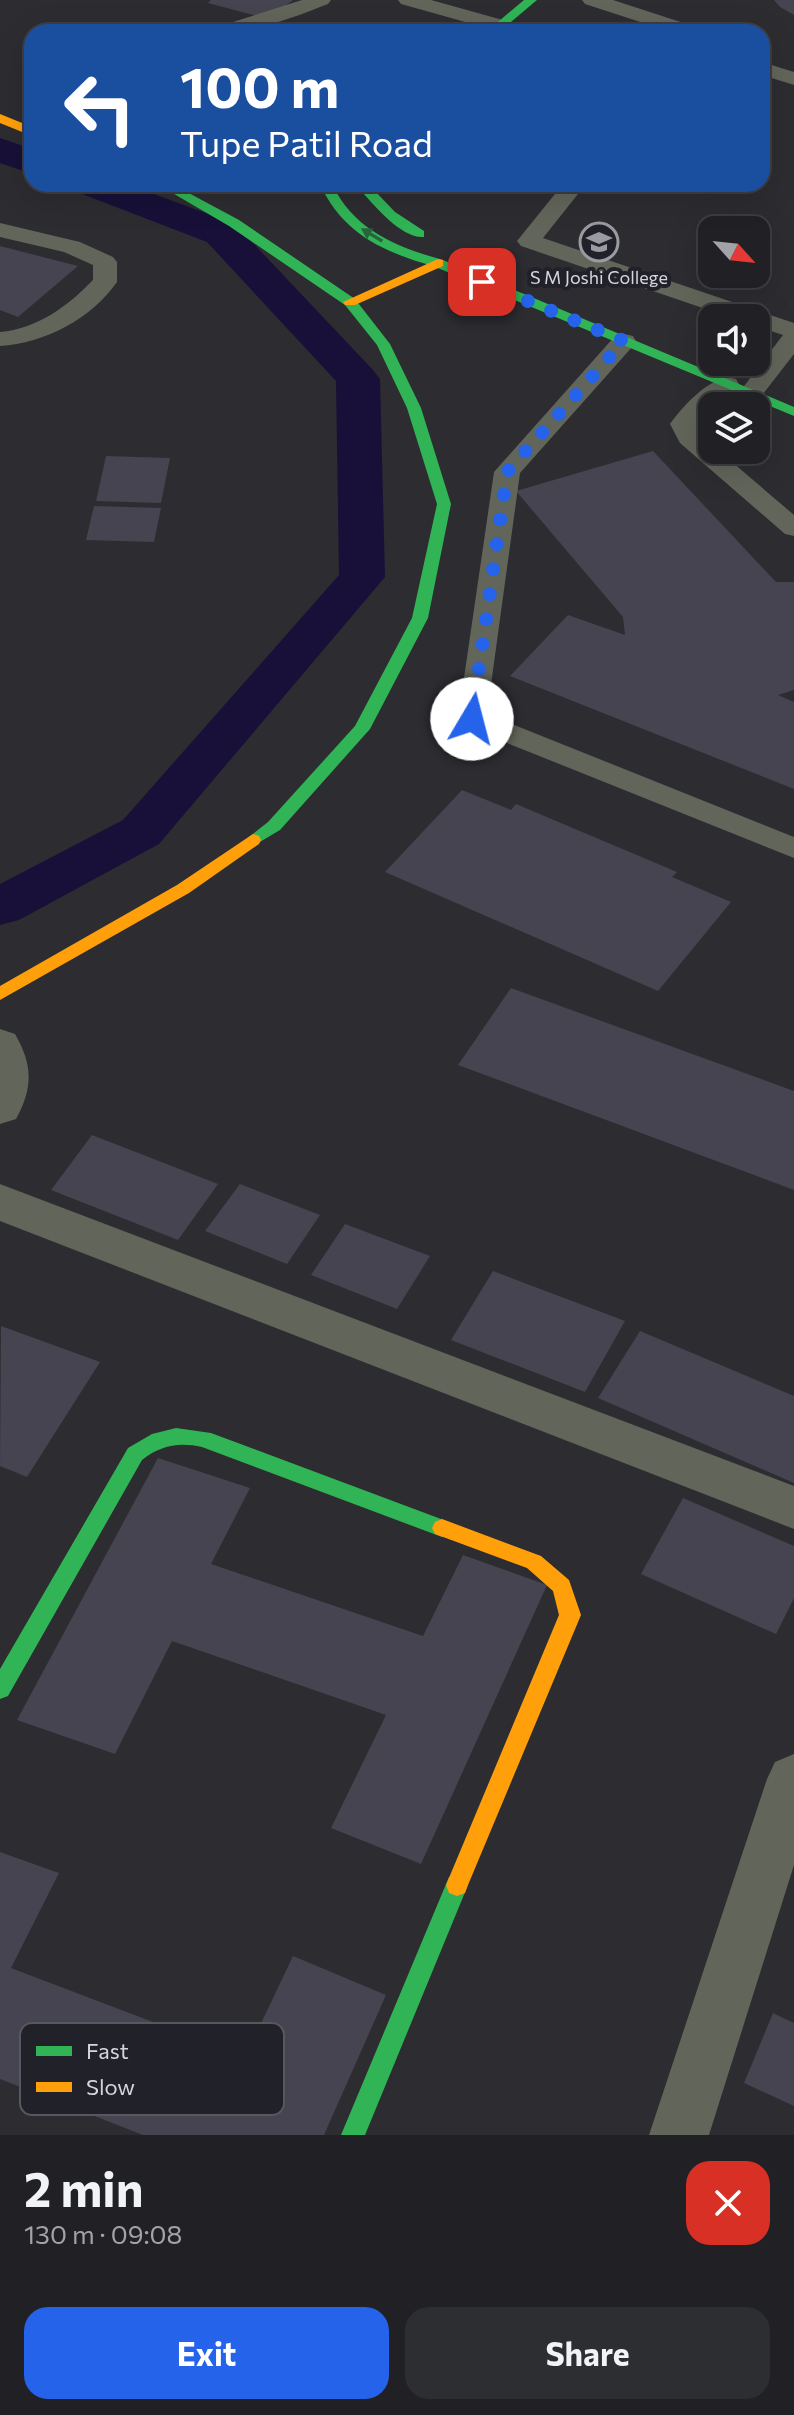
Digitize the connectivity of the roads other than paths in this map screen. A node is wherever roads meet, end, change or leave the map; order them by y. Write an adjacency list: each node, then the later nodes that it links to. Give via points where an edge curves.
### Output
1 (321, 0): 5 (lane)
2 (408, 0): 6 (lane)
3 (531, 0): 7 (street)
4 (592, 0): 8 (lane)
5 (252, 24)
6 (483, 24)
7 (501, 24)
8 (667, 24)
9 (770, 71): 10 (lane)
10 (794, 79)
11 (0, 118): 12 (street)
12 (24, 128)
13 (178, 192): 19 (street, via 234,223)
14 (329, 192): 18 (street, one-way to 14, via 412,257 367,234 335,207)
15 (372, 192): 18 (street, via 395,221 441,246)
16 (569, 192): 20 (lane, via 529,241)
17 (0, 230): 22 (lane, via 72,247 105,262 105,282 90,298 44,328)
18 (438, 263): 19 (street); 23 (street)
19 (350, 302): 28 (street, via 383,344 414,408 444,504 420,618 362,729 274,826 183,889)
20 (794, 331)
21 (794, 338): 24 (lane)
22 (0, 339)
23 (624, 341): 24 (street); 27 (lane, via 507,472 472,719)
24 (738, 389): 25 (street); 26 (lane, via 693,411 683,424 689,438)
25 (794, 412)
26 (794, 528)
27 (794, 848)
28 (0, 994)
29 (0, 1045): 30 (street, via 8,1067 7,1094)
30 (0, 1107)
31 (0, 1202): 32 (street)
32 (794, 1508)
33 (0, 1689): 35 (street, via 135,1454 161,1437 186,1434 204,1439 534,1562 562,1586 570,1615)
34 (794, 1779): 36 (street)
35 (353, 2135)
36 (679, 2135)

